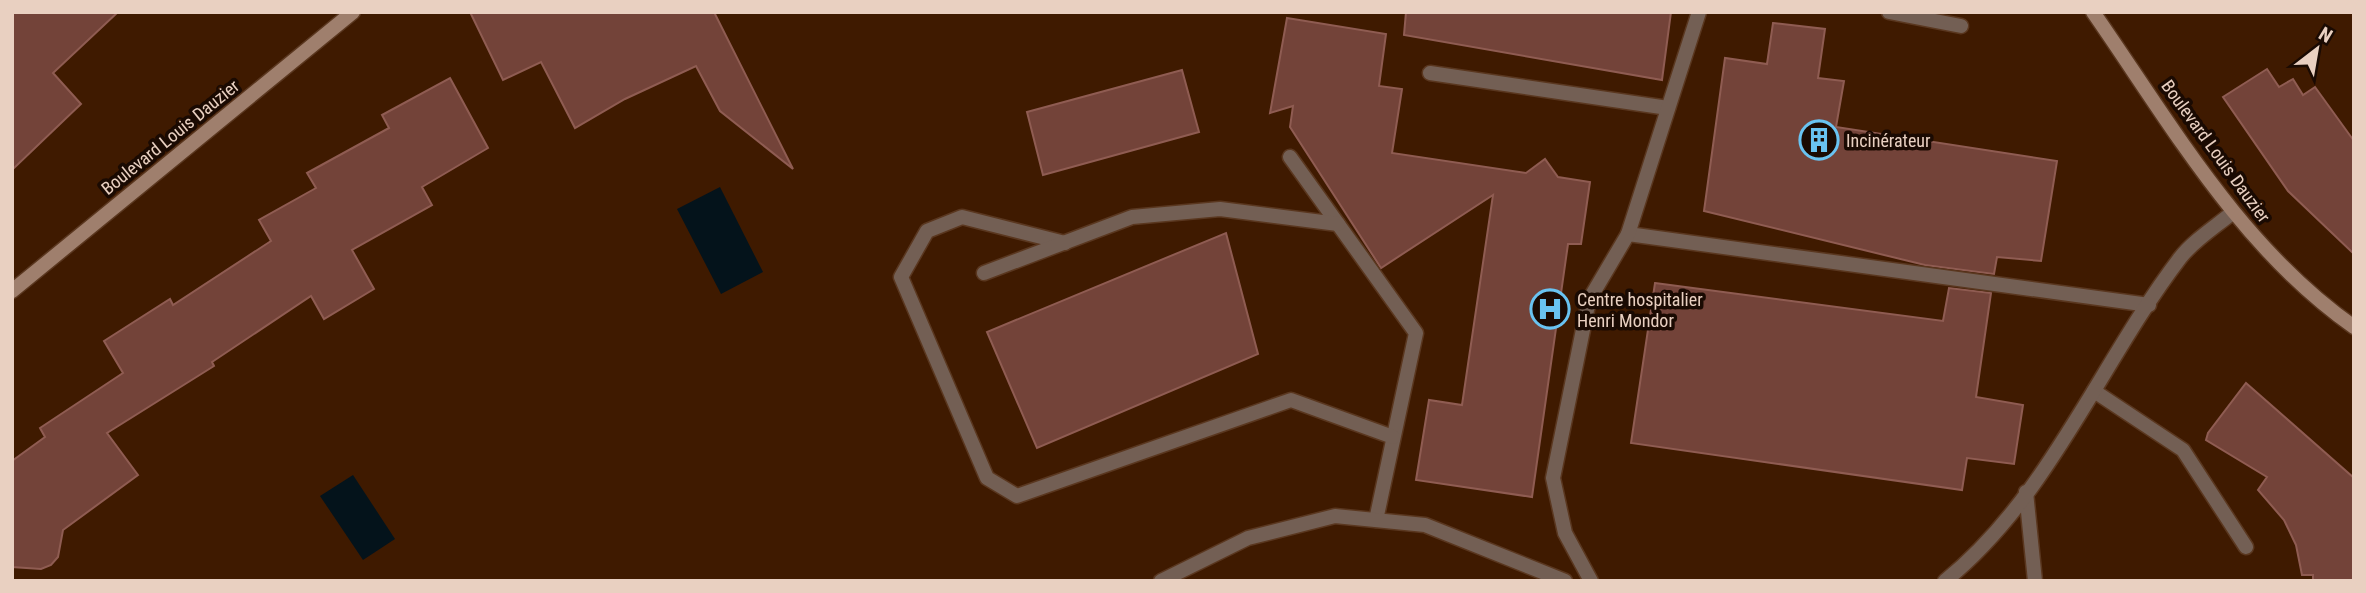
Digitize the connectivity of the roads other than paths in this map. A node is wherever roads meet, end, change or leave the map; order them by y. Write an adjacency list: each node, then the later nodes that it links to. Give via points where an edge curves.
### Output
1 (353, 12): 14 (main road, Boulevard Louis Dauzier)
2 (1699, 12): 7 (lane)
3 (1889, 12): 5 (lane)
4 (2093, 12): 9 (main road, Boulevard Louis Dauzier)
5 (1961, 26)
6 (1430, 73): 7 (lane)
7 (1668, 108): 11 (lane)
8 (1290, 157): 10 (lane)
9 (2232, 213): 15 (lane, via 2181,256); 16 (main road, Boulevard Louis Dauzier, via 2281,268)
10 (1338, 224): 12 (lane, via 1220,209 1132,217); 18 (lane, via 1416,333)
11 (1628, 234): 15 (lane); 25 (lane, via 1590,300 1553,478 1565,533)
12 (1065, 243): 13 (lane); 18 (lane, via 962,217 927,231 901,277 987,478 1017,496 1291,400)
13 (984, 273)
14 (12, 291)
15 (2149, 305): 17 (lane)
16 (2354, 327)
17 (2094, 391): 19 (lane); 21 (lane, via 2183,450)
18 (1393, 437): 20 (lane)
19 (2026, 492): 22 (lane); 28 (lane)
20 (1376, 520): 23 (lane, via 1335,516 1248,538); 24 (lane, via 1424,524)
21 (2246, 547)
22 (1972, 559): 26 (lane); 27 (lane)
23 (1161, 581)
24 (1565, 581)
25 (1591, 581)
26 (1945, 581)
27 (1952, 581)
28 (2035, 581)

